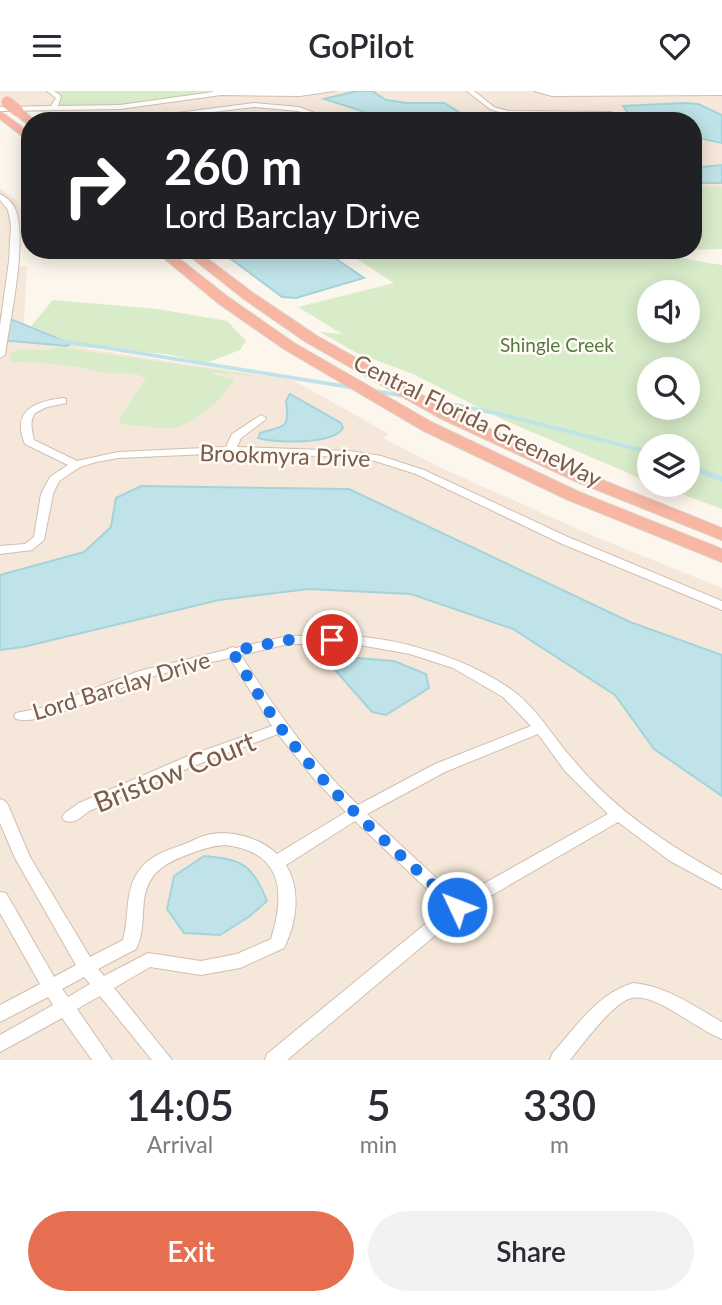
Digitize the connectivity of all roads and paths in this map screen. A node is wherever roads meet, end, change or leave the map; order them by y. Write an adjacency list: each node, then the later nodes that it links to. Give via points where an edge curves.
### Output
1 (50, 91): 10 (street, via 59,97)
2 (331, 91): 6 (street)
3 (470, 91): 13 (street)
4 (537, 91): 5 (street, via 552,95)
5 (598, 92): 7 (street); 14 (street)
6 (212, 93): 9 (street); 10 (street, via 137,106)
7 (722, 93)
8 (2, 106): 10 (street); 15 (highway, bridge); 16 (highway)
9 (227, 107): 11 (street); 12 (street, via 288,107)
10 (53, 108)
11 (197, 112)
12 (304, 112)
13 (505, 112)
14 (610, 112)
15 (21, 114)
16 (21, 128)
17 (0, 196): 20 (street, via 14,214)
18 (171, 259): 27 (highway, Central Florida GreeneWay, via 290,349 375,399 532,478)
19 (199, 259): 25 (highway, Central Florida GreeneWay, via 262,308 434,409 589,481)
20 (0, 354)
21 (62, 401): 24 (street, via 34,407 26,432 29,442)
22 (261, 418): 23 (street, via 236,436)
23 (230, 450): 24 (street, Brookmyra Drive, via 118,455); 28 (street, Brookmyra Drive, via 349,454 399,464 564,541)
24 (76, 465): 26 (street, Brookmyra Drive, via 54,479 40,538 28,547)
25 (722, 534)
26 (0, 550)
27 (722, 556)
28 (722, 605)
29 (232, 651): 30 (street, Lord Barclay Drive, via 144,674 48,711); 31 (street); 32 (street, Lord Barclay Drive, via 288,640 354,640 412,650 458,665 508,694)
30 (21, 716)
31 (281, 728): 34 (street); 36 (street, Bristow Court, via 191,761)
32 (541, 728): 34 (street, via 428,773); 35 (street, Lord Barclay Drive, via 570,767)
33 (0, 805): 41 (street, via 23,858)
34 (356, 813): 37 (street); 40 (street)
35 (619, 815): 38 (street, Lord Barclay Drive, via 676,857); 40 (street)
36 (70, 817)
37 (276, 863): 41 (street, via 251,843 213,840 177,852 150,867 136,893 136,928 130,944); 43 (street, via 287,884 287,919 278,943 240,961 201,968 148,960)
38 (722, 883)
39 (0, 898): 42 (street)
40 (457, 907): 50 (street)
41 (87, 968): 42 (street); 43 (street)
42 (50, 986): 44 (street); 45 (street)
43 (101, 986): 44 (street); 49 (street)
44 (64, 1006): 47 (street); 48 (street)
45 (0, 1014)
46 (722, 1031): 51 (street, via 651,993 631,990 609,1002)
47 (0, 1044)
48 (103, 1060)
49 (163, 1060)
50 (274, 1060)
51 (559, 1060)

